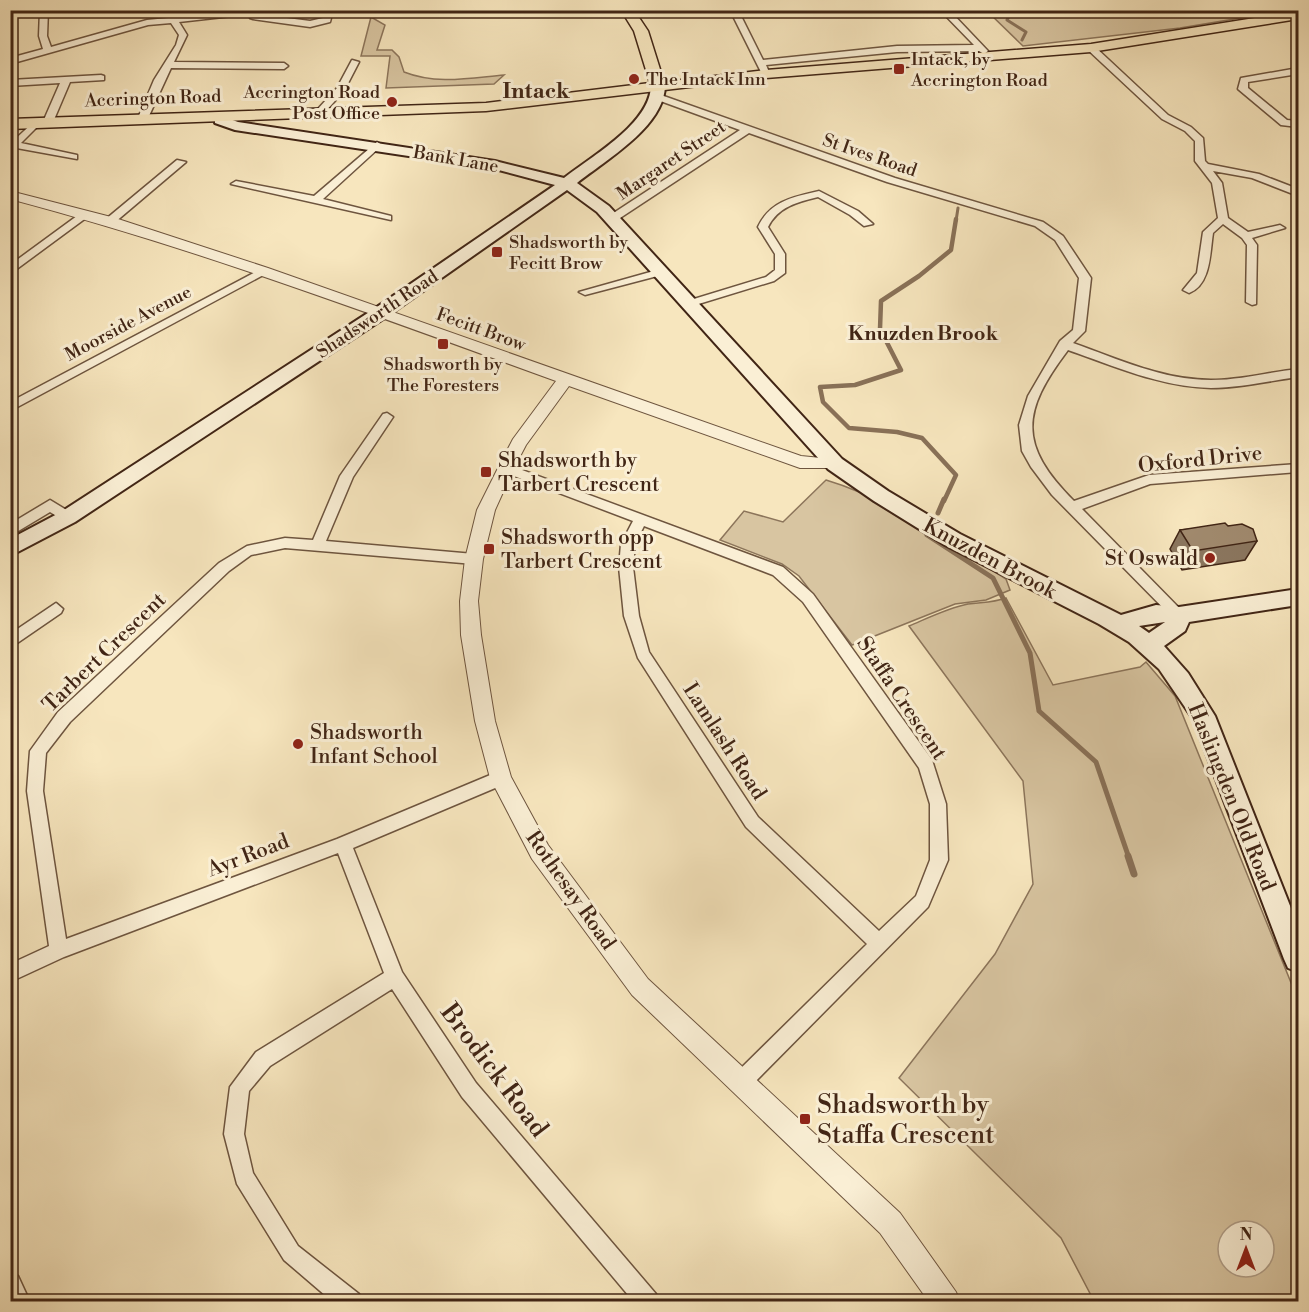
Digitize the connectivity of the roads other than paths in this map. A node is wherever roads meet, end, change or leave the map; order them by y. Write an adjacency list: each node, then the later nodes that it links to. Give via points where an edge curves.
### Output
1 (44, 10): 11 (street)
2 (268, 10): 8 (street)
3 (329, 10): 8 (street, via 327,20 310,24)
4 (627, 10): 22 (main road, via 641,30)
5 (734, 10): 17 (street)
6 (944, 10): 12 (street)
7 (170, 15): 8 (street); 11 (street); 15 (street, via 183,35)
8 (247, 15)
9 (1299, 15): 10 (main road, Accrington Road)
10 (1092, 48): 12 (main road, Accrington Road); 33 (street, via 1165,117 1200,140 1200,161)
11 (47, 49): 13 (street)
12 (986, 52): 17 (main road, Accrington Road)
13 (10, 61)
14 (355, 62): 23 (street, via 341,89)
15 (170, 64): 16 (street); 25 (street)
16 (284, 66)
17 (763, 69): 22 (main road, Accrington Road)
18 (1299, 71): 28 (street, via 1244,80 1243,89 1284,123)
19 (101, 78): 20 (street)
20 (66, 80): 21 (street); 26 (street)
21 (10, 82)
22 (658, 91): 23 (main road, Accrington Road, via 486,107); 29 (street, St Ives Road); 34 (main road, Shadsworth Road, via 651,111 634,131)
23 (319, 113): 24 (main road, Accrington Road)
24 (220, 116): 25 (main road, Accrington Road); 30 (main road, Bank Lane, via 220,120 235,126)
25 (143, 118): 26 (main road, Accrington Road)
26 (43, 122): 27 (main road, Accrington Road); 31 (street, via 14,145)
27 (10, 124)
28 (1299, 124)
29 (746, 130): 41 (street, Margaret Street); 55 (street, St Ives Road, via 902,184 1039,224 1059,238 1085,278 1079,331)
30 (377, 145): 34 (main road, Bank Lane, via 495,165); 38 (street)
31 (74, 157)
32 (181, 162): 43 (street)
33 (1205, 167): 36 (street, via 1244,172 1283,190); 42 (street, via 1217,183)
34 (567, 183): 41 (main road, Bank Lane); 54 (main road, Shadsworth Road)
35 (236, 184): 38 (street)
36 (1299, 192)
37 (10, 195): 39 (street, Fecitt Brow)
38 (316, 200): 40 (street)
39 (86, 215): 43 (street, Fecitt Brow); 47 (street)
40 (387, 218)
41 (614, 218): 49 (main road, Bank Lane)
42 (1223, 219): 46 (street); 50 (street, via 1208,232 1202,273)
43 (110, 221): 48 (street, Fecitt Brow)
44 (868, 224): 53 (street, via 819,194 785,203 767,216 763,227 780,254 781,271 770,279)
45 (1280, 228): 46 (street)
46 (1246, 236): 52 (street, via 1252,246)
47 (11, 270)
48 (263, 271): 54 (street, Fecitt Brow); 58 (street, Moorside Avenue)
49 (661, 272): 51 (street); 53 (main road, Bank Lane)
50 (1189, 290)
51 (585, 292)
52 (1252, 302)
53 (688, 304): 60 (main road, Bank Lane)
54 (380, 313): 57 (street, Fecitt Brow); 64 (main road, Shadsworth Road)
55 (1064, 344): 56 (street, via 1194,383 1226,383); 63 (street, St Ives Road, via 1032,398 1023,426 1035,464)
56 (1299, 373)
57 (565, 380): 60 (street, Fecitt Brow, via 800,462); 61 (street, Rothesay Road, via 519,443)
58 (10, 407)
59 (387, 417): 67 (street, via 347,476)
60 (835, 464): 73 (main road, Knuzden Brook, via 945,536)
61 (506, 468): 65 (street, Staffa Crescent); 69 (street, Rothesay Road, via 486,510)
62 (1299, 468): 63 (street, Oxford Drive, via 1149,480)
63 (1073, 507): 72 (street, St Ives Road)
64 (68, 517): 66 (street, via 50,505); 68 (main road, Shadsworth Road)
65 (641, 519): 78 (street, Lamlash Road, via 626,557 633,633 643,654 752,822); 78 (street, Staffa Crescent, via 778,571 808,598 926,765 938,804 939,860 922,901)
66 (10, 531)
67 (318, 544): 69 (street, Tarbert Crescent); 79 (street, Tarbert Crescent, via 271,545 237,557 45,739 38,751 35,790)
68 (10, 549)
69 (474, 558): 76 (street, Rothesay Road, via 469,601 471,635 484,721)
70 (1299, 597): 72 (main road)
71 (56, 609): 74 (street)
72 (1179, 615): 73 (main road, via 1152,614); 75 (main road, via 1178,625)
73 (1120, 626): 75 (main road, Knuzden Brook)
74 (10, 642)
75 (1149, 645): 80 (main road, Haslingden Old Road, via 1173,668 1203,716)
76 (501, 778): 77 (street, Ayr Road); 83 (street, Rothesay Road, via 540,852 640,987)
77 (343, 844): 79 (street, Ayr Road); 82 (street, Brodick Road)
78 (879, 943): 83 (street, Staffa Crescent)
79 (59, 950): 81 (street, Ayr Road)
80 (1299, 959)
81 (10, 973)
82 (395, 977): 86 (street, via 263,1059 240,1087 234,1134 244,1177 291,1254); 87 (street, Brodick Road, via 469,1089)
83 (741, 1082): 88 (street, Rothesay Road, via 890,1223)
84 (10, 1284): 85 (street)
85 (19, 1302)
86 (351, 1302)
87 (648, 1302)
88 (946, 1302)

